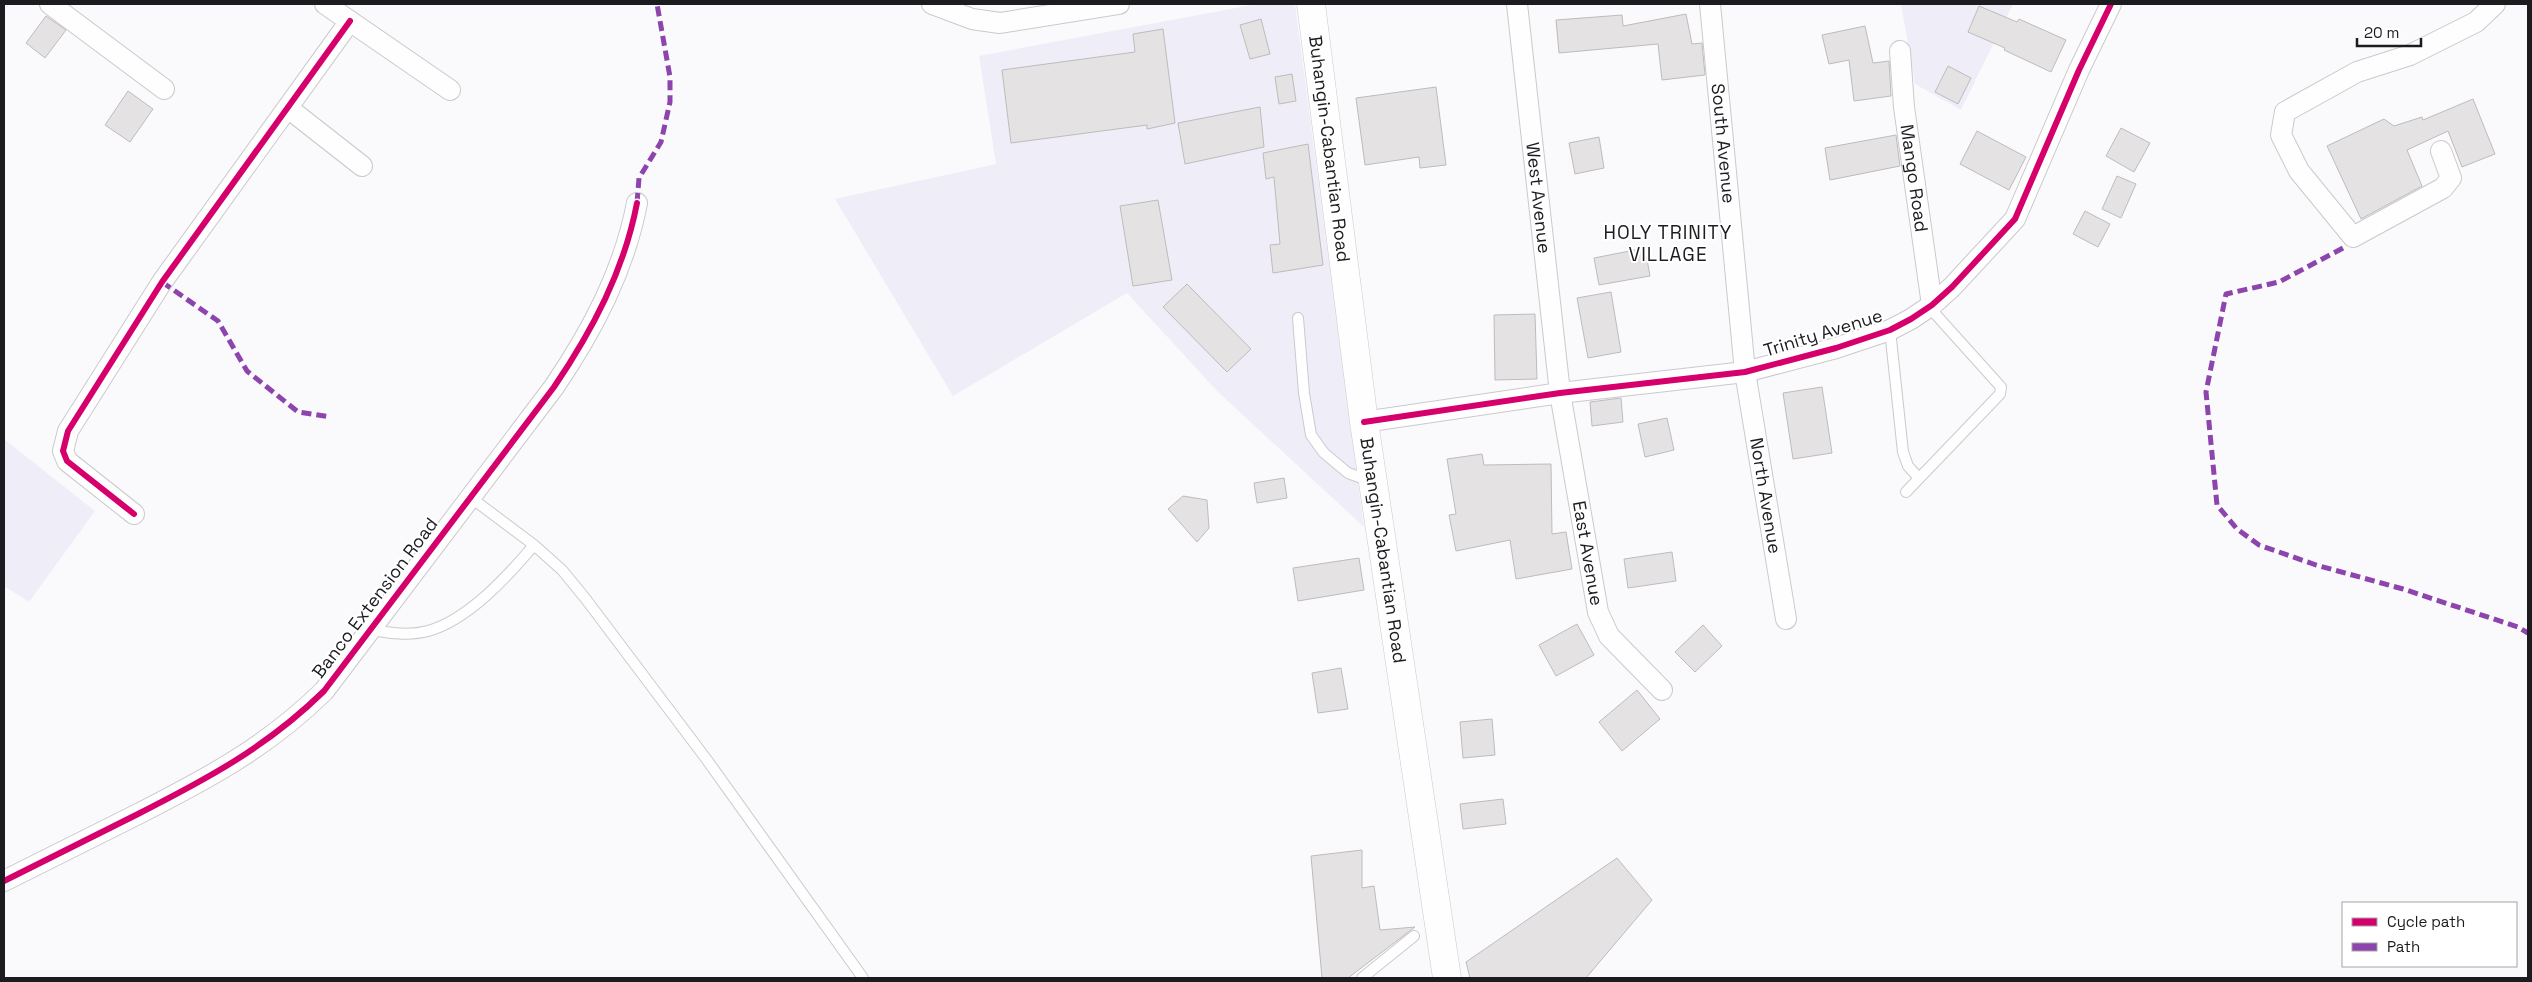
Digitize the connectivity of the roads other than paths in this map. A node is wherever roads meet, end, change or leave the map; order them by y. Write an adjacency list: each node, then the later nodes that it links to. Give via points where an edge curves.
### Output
1 (50, 4): 12 (street)
2 (325, 4): 10 (street)
3 (932, 4): 4 (street, via 972,19 1000,24)
4 (1119, 4)
5 (1311, 4): 23 (main road, Buhangin-Cabantian Road)
6 (1517, 4): 22 (street, West Avenue)
7 (1710, 4): 21 (street, South Avenue)
8 (2111, 4): 18 (street, Trinity Avenue, via 2015,219)
9 (2495, 4): 15 (street, via 2476,22 2410,55 2357,72 2284,112 2281,135 2299,171 2353,237 2443,188 2451,178)
10 (350, 21): 13 (street); 14 (street)
11 (1900, 51): 18 (street, Mango Road, via 1904,107)
12 (164, 89)
13 (450, 90)
14 (288, 108): 16 (street); 28 (street, via 162,282 64,441 67,461)
15 (2441, 151)
16 (362, 166)
17 (637, 204): 27 (street, Banco Extension Road, via 621,262 593,327 554,387)
18 (1931, 306): 20 (street, Trinity Avenue); 24 (lane, via 2001,387 2000,394)
19 (1298, 318): 25 (lane, via 1311,435 1324,452 1348,473)
20 (1890, 330): 21 (street, Trinity Avenue); 24 (lane, via 1903,452 1908,466)
21 (1745, 372): 22 (street, Trinity Avenue); 30 (street, North Avenue)
22 (1560, 393): 23 (street, Trinity Avenue); 32 (street, East Avenue, via 1598,612 1610,636)
23 (1364, 422): 25 (main road, Buhangin-Cabantian Road)
24 (1918, 477): 26 (lane)
25 (1373, 482): 37 (main road, Buhangin-Cabantian Road)
26 (1906, 492)
27 (470, 497): 29 (lane); 31 (street, Banco Extension Road)
28 (134, 514)
29 (534, 545): 31 (lane, via 511,572 450,622 427,631 403,634); 35 (lane, via 586,598)
30 (1786, 619)
31 (371, 630): 33 (street, Banco Extension Road, via 324,691 267,741 198,783)
32 (1662, 690)
33 (4, 881)
34 (1414, 936): 36 (lane)
35 (863, 978)
36 (1362, 978)
37 (1448, 978)

